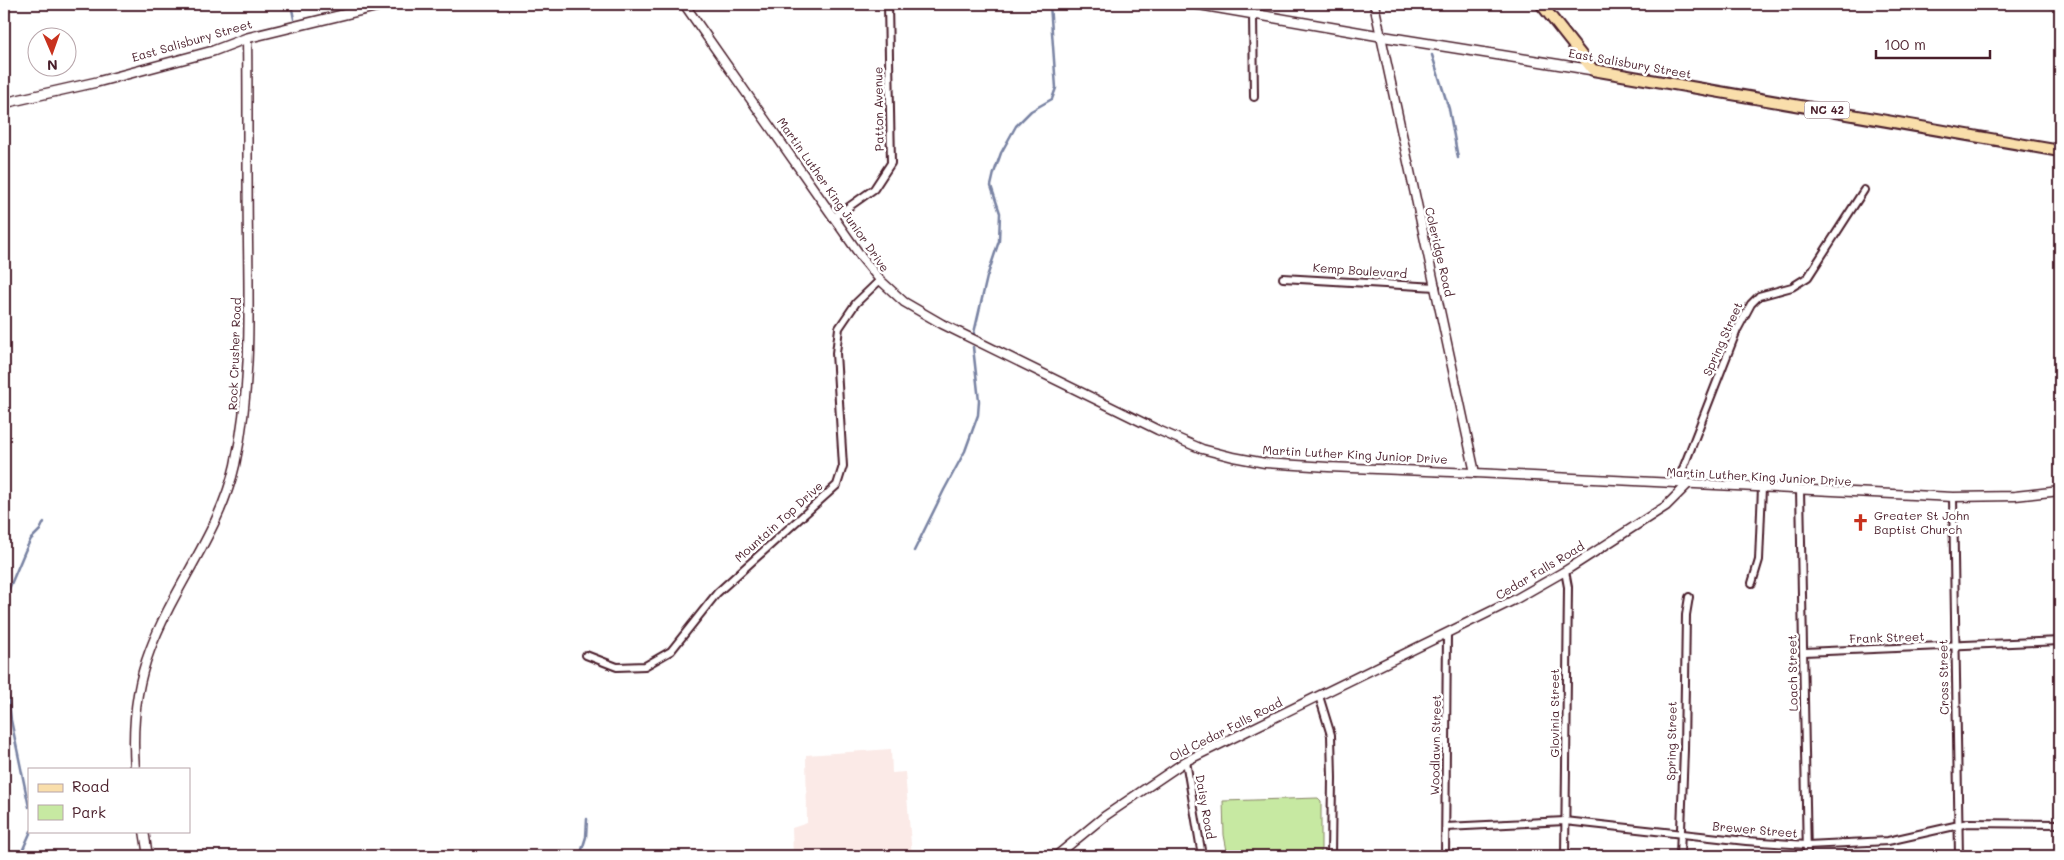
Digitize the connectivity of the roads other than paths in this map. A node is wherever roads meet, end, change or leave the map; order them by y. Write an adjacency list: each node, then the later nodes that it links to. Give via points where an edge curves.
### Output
1 (387, 4): 11 (main road, East Salisbury Street)
2 (684, 4): 17 (street, Martin Luther King Junior Drive)
3 (888, 4): 17 (street, Patton Avenue, via 891,163 874,188)
4 (1196, 4): 9 (main road, East Salisbury Street)
5 (1374, 4): 10 (street, Coleridge Road)
6 (1542, 4): 12 (main road)
7 (2052, 4): 8 (street)
8 (2060, 5)
9 (1253, 14): 10 (main road, East Salisbury Street); 13 (street)
10 (1380, 36): 12 (main road, East Salisbury Street); 20 (street, Coleridge Road)
11 (247, 38): 14 (main road, East Salisbury Street, via 97,82); 39 (street, Rock Crusher Road, via 248,364 243,424 225,497 146,661 134,716)
12 (1593, 70): 15 (main road, East Salisbury Street / NC 42)
13 (1254, 97)
14 (4, 104)
15 (2060, 151)
16 (1864, 190): 22 (street, Spring Street, via 1808,277 1792,287 1759,296 1751,304 1737,330)
17 (833, 218): 19 (street, Martin Luther King Junior Drive)
18 (1283, 278): 20 (street, Kemp Boulevard)
19 (880, 280): 21 (street, Martin Luther King Junior Drive, via 904,302 942,324 1202,449 1284,465); 35 (street, Mountain Top Drive, via 856,303 839,328 836,353 843,466 837,485 717,593 671,651 645,666 616,667)
20 (1436, 287): 21 (street, Coleridge Road)
21 (1475, 472): 22 (street, Martin Luther King Junior Drive)
22 (1677, 484): 23 (street, Martin Luther King Junior Drive)
23 (1687, 485): 24 (street, Martin Luther King Junior Drive); 28 (street, Cedar Falls Road, via 1666,506)
24 (1762, 488): 25 (street, Martin Luther King Junior Drive); 29 (street, via 1759,560)
25 (1800, 490): 27 (street, Martin Luther King Junior Drive); 34 (street, Loach Street)
26 (2060, 491): 27 (street, Martin Luther King Junior Drive)
27 (1953, 497): 33 (street, Cross Street)
28 (1565, 571): 31 (street, Cedar Falls Road); 40 (street, Glovinia Street, via 1568,587)
29 (1752, 583)
30 (1689, 597): 45 (street, Spring Street)
31 (1447, 634): 36 (street, Cedar Falls Road); 43 (street, Woodlawn Street)
32 (2060, 641): 33 (street, Frank Street)
33 (1955, 646): 34 (street, Frank Street); 42 (street, Cross Street)
34 (1804, 652): 46 (street, Loach Street)
35 (586, 655)
36 (1393, 660): 37 (street, Old Cedar Falls Road)
37 (1319, 696): 38 (street, Old Cedar Falls Road); 50 (street, via 1331,735)
38 (1186, 761): 48 (street, Old Cedar Falls Road, via 1105,816); 49 (street, Daisy Road)
39 (135, 768)
40 (1565, 821): 43 (street, Brewer Street); 45 (street, Brewer Street); 52 (street, Glovinia Street)
41 (2060, 824): 42 (street, Brewer Street)
42 (1958, 825): 46 (street, Brewer Street, via 1888,841); 55 (street, Cross Street)
43 (1446, 827): 51 (street, Woodlawn Street)
44 (144, 832): 47 (street)
45 (1680, 833): 46 (street, Brewer Street); 53 (street, Spring Street)
46 (1807, 845): 54 (street, Loach Street)
47 (148, 856)
48 (1056, 856)
49 (1202, 856)
50 (1331, 856)
51 (1445, 856)
52 (1565, 856)
53 (1680, 856)
54 (1808, 856)
55 (1959, 856)

